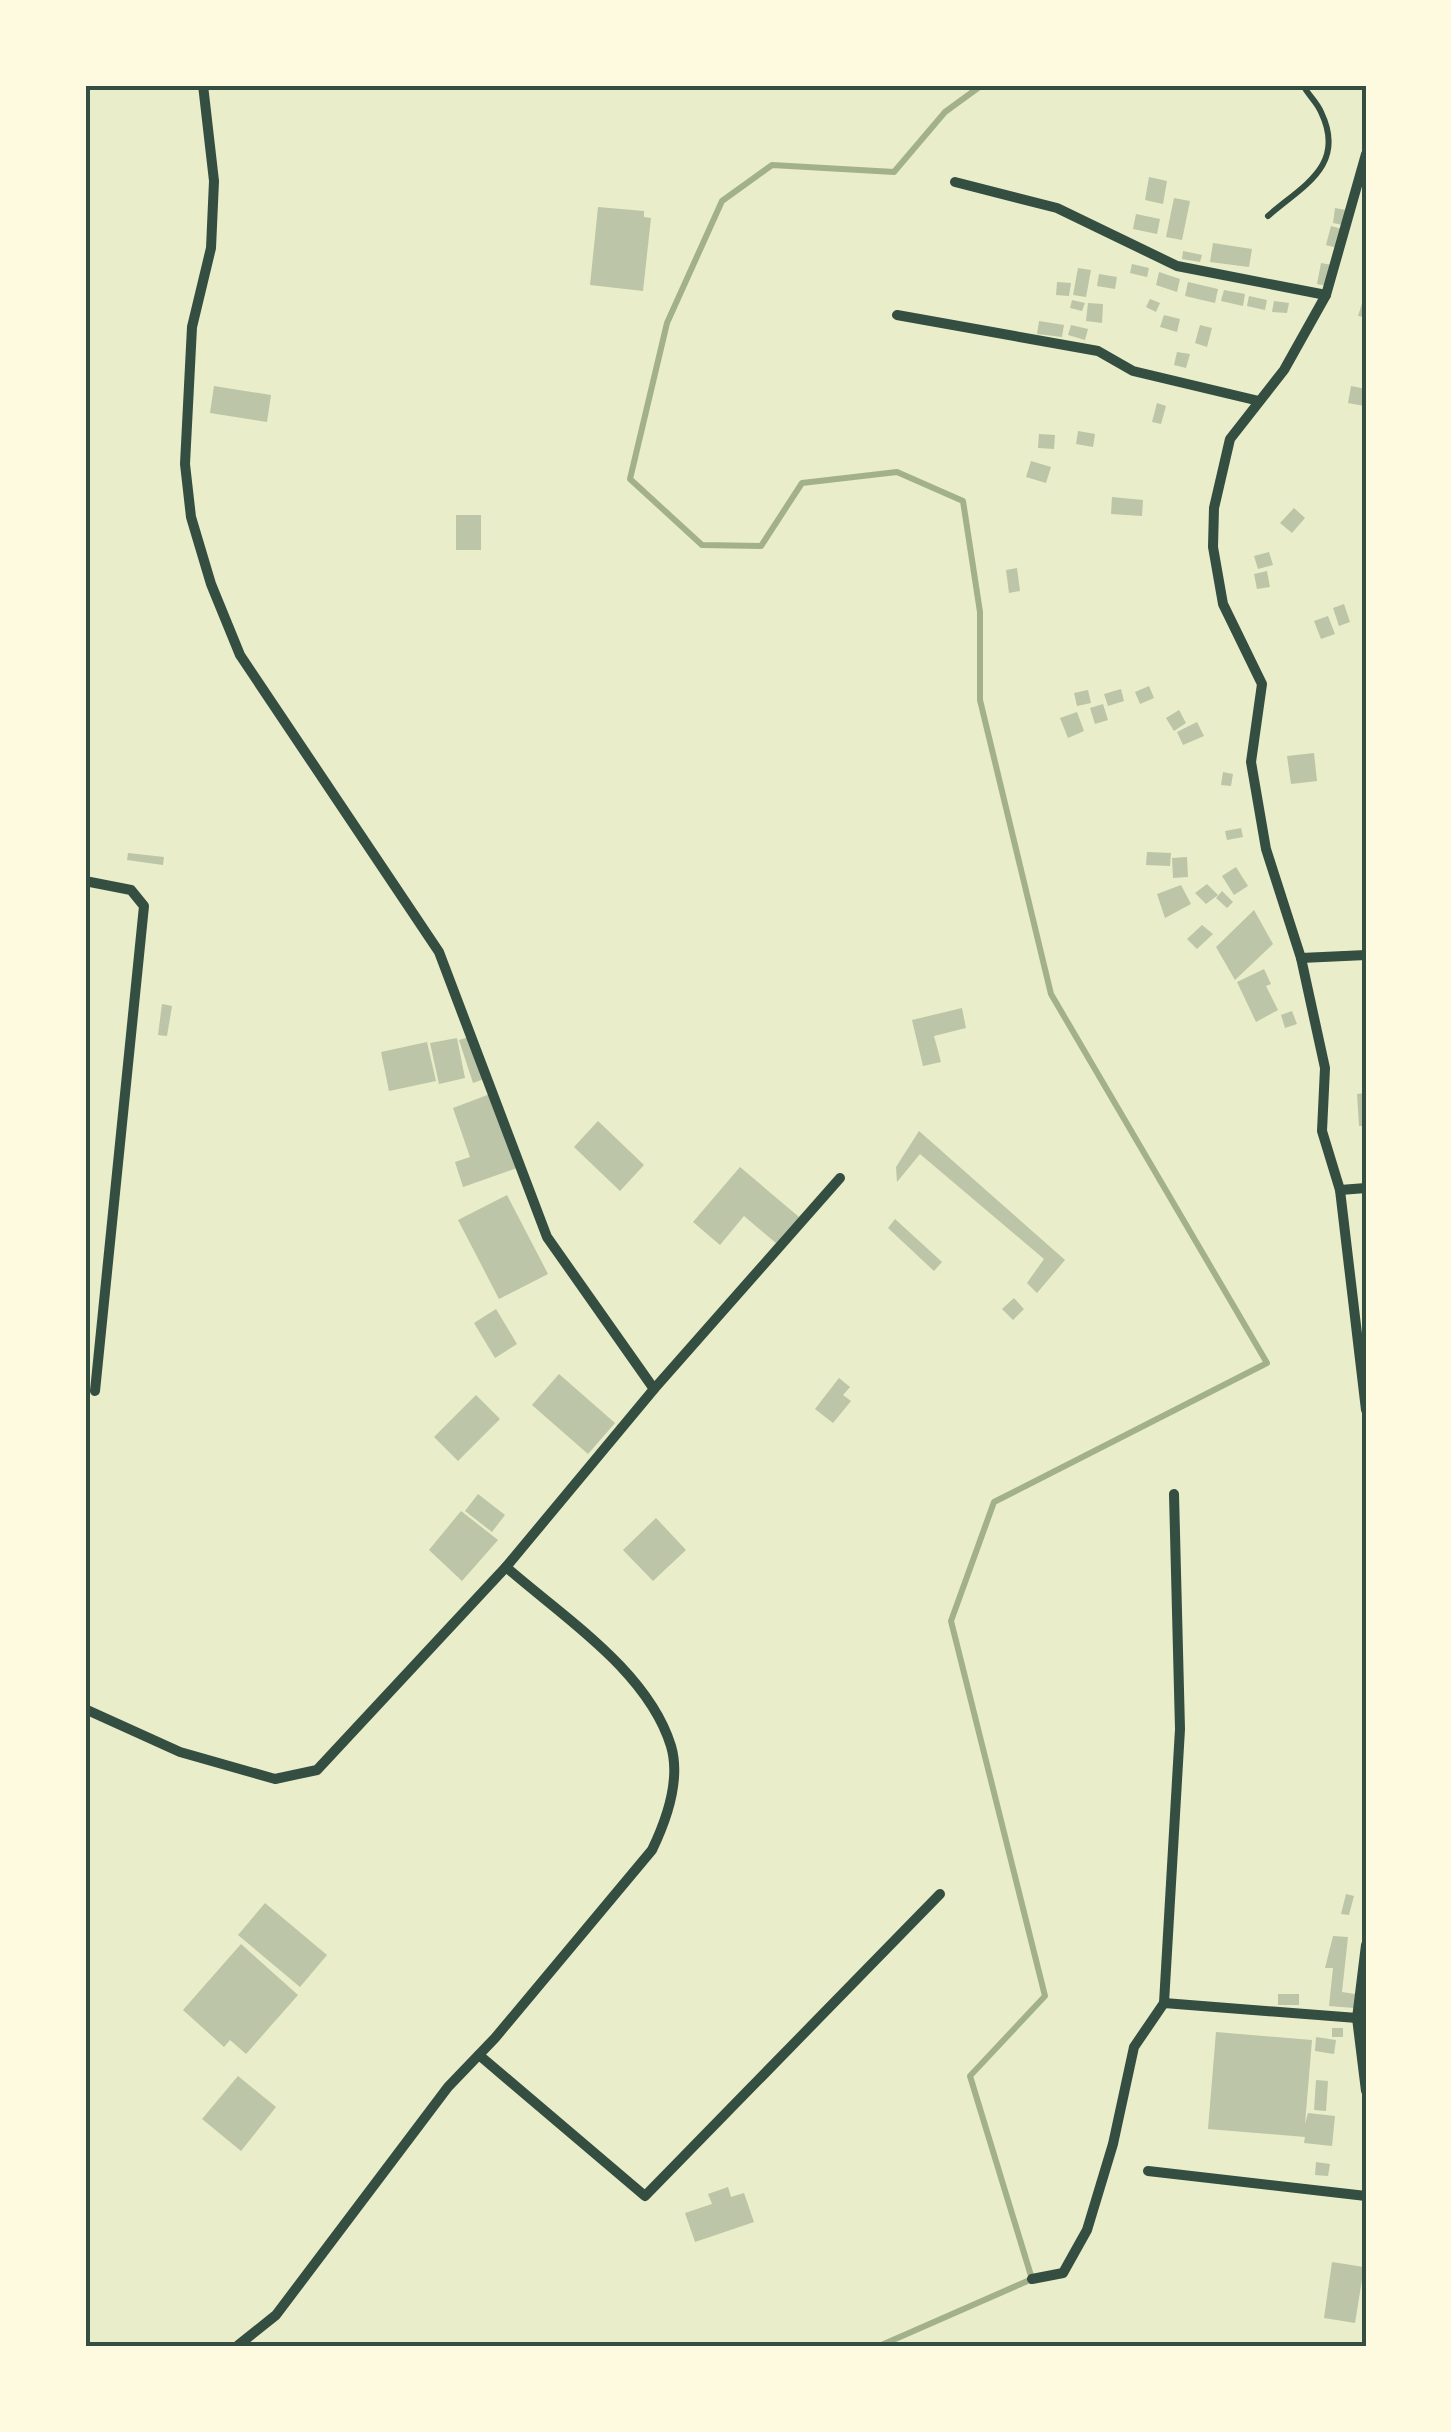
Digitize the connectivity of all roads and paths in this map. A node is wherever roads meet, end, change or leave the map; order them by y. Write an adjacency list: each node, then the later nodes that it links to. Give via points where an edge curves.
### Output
1 (203, 85): 15 (street, via 214,198 211,248 192,327 185,464 191,516 211,584 240,656 439,952 547,1237)
2 (1302, 85): 5 (lane, via 1328,131 1327,156 1320,174)
3 (1366, 154): 6 (street)
4 (955, 182): 6 (street, via 1057,208 1177,266)
5 (1268, 216)
6 (1326, 294): 8 (street)
7 (898, 315): 8 (street, via 1098,351 1133,371)
8 (1260, 402): 11 (street, via 1238,425 1224,459 1214,508 1214,572 1262,684 1251,762 1266,849)
9 (85, 881): 16 (street, via 131,890 144,906)
10 (1366, 956): 11 (street)
11 (1302, 958): 14 (street, via 1325,1068 1322,1131)
12 (840, 1178): 15 (street)
13 (1366, 1188): 14 (street)
14 (1340, 1190): 17 (street)
15 (654, 1389): 19 (street)
16 (96, 1392)
17 (1366, 1410)
18 (1174, 1494): 23 (street, via 1180,1729)
19 (506, 1568): 20 (street, via 317,1770 276,1779 180,1752); 25 (street, via 619,1666 648,1704 672,1748 670,1813 652,1850)
20 (85, 1710)
21 (940, 1894): 25 (street, via 644,2196)
22 (1366, 1945): 24 (street)
23 (1164, 2003): 24 (street); 29 (street, via 1134,2047 1088,2230 1063,2273)
24 (1357, 2018): 26 (street)
25 (479, 2055): 30 (street, via 276,2316)
26 (1366, 2091)
27 (1148, 2171): 28 (street)
28 (1366, 2196)
29 (1032, 2278)
30 (236, 2347)

